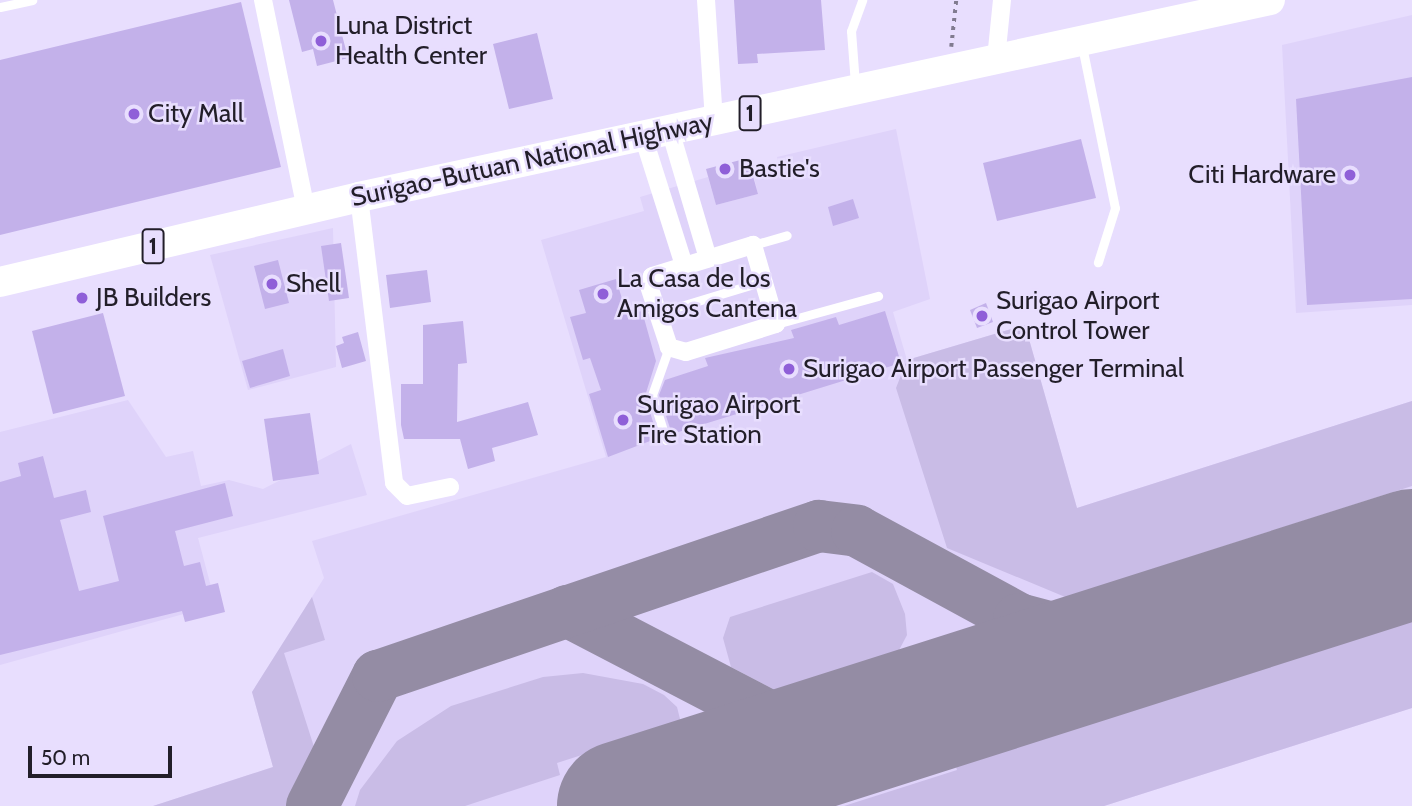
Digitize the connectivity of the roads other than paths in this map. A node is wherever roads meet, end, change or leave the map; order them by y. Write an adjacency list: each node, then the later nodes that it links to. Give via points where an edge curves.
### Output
1 (32, 0): 8 (lane)
2 (263, 0): 15 (street)
3 (706, 0): 12 (street)
4 (862, 0): 11 (lane, via 851,31)
5 (1002, 0): 10 (street)
6 (1269, 0): 7 (highway, Surigao-Butuan National Highway / 1)
7 (1234, 4): 9 (highway, Surigao-Butuan National Highway / 1)
8 (0, 7)
9 (1081, 41): 10 (highway, Surigao-Butuan National Highway / 1); 19 (lane, via 1115,208)
10 (996, 59): 11 (highway, Surigao-Butuan National Highway / 1)
11 (855, 91): 12 (highway, Surigao-Butuan National Highway / 1)
12 (715, 121): 13 (highway, Surigao-Butuan National Highway / 1)
13 (657, 133): 14 (highway, Surigao-Butuan National Highway / 1); 18 (street); 20 (street)
14 (359, 197): 15 (highway, Surigao-Butuan National Highway / 1); 28 (street, via 394,483 407,496)
15 (306, 209): 21 (highway, Surigao-Butuan National Highway / 1)
16 (786, 235): 17 (lane)
17 (753, 245): 18 (street); 22 (street)
18 (708, 258): 20 (street)
19 (1098, 262)
20 (684, 265): 24 (street, via 649,281)
21 (0, 282)
22 (764, 282): 24 (lane); 25 (street)
23 (878, 296): 25 (lane)
24 (658, 313): 26 (street)
25 (776, 324): 26 (street, via 686,352)
26 (669, 347): 27 (lane, via 652,395)
27 (666, 440)
28 (450, 488)

